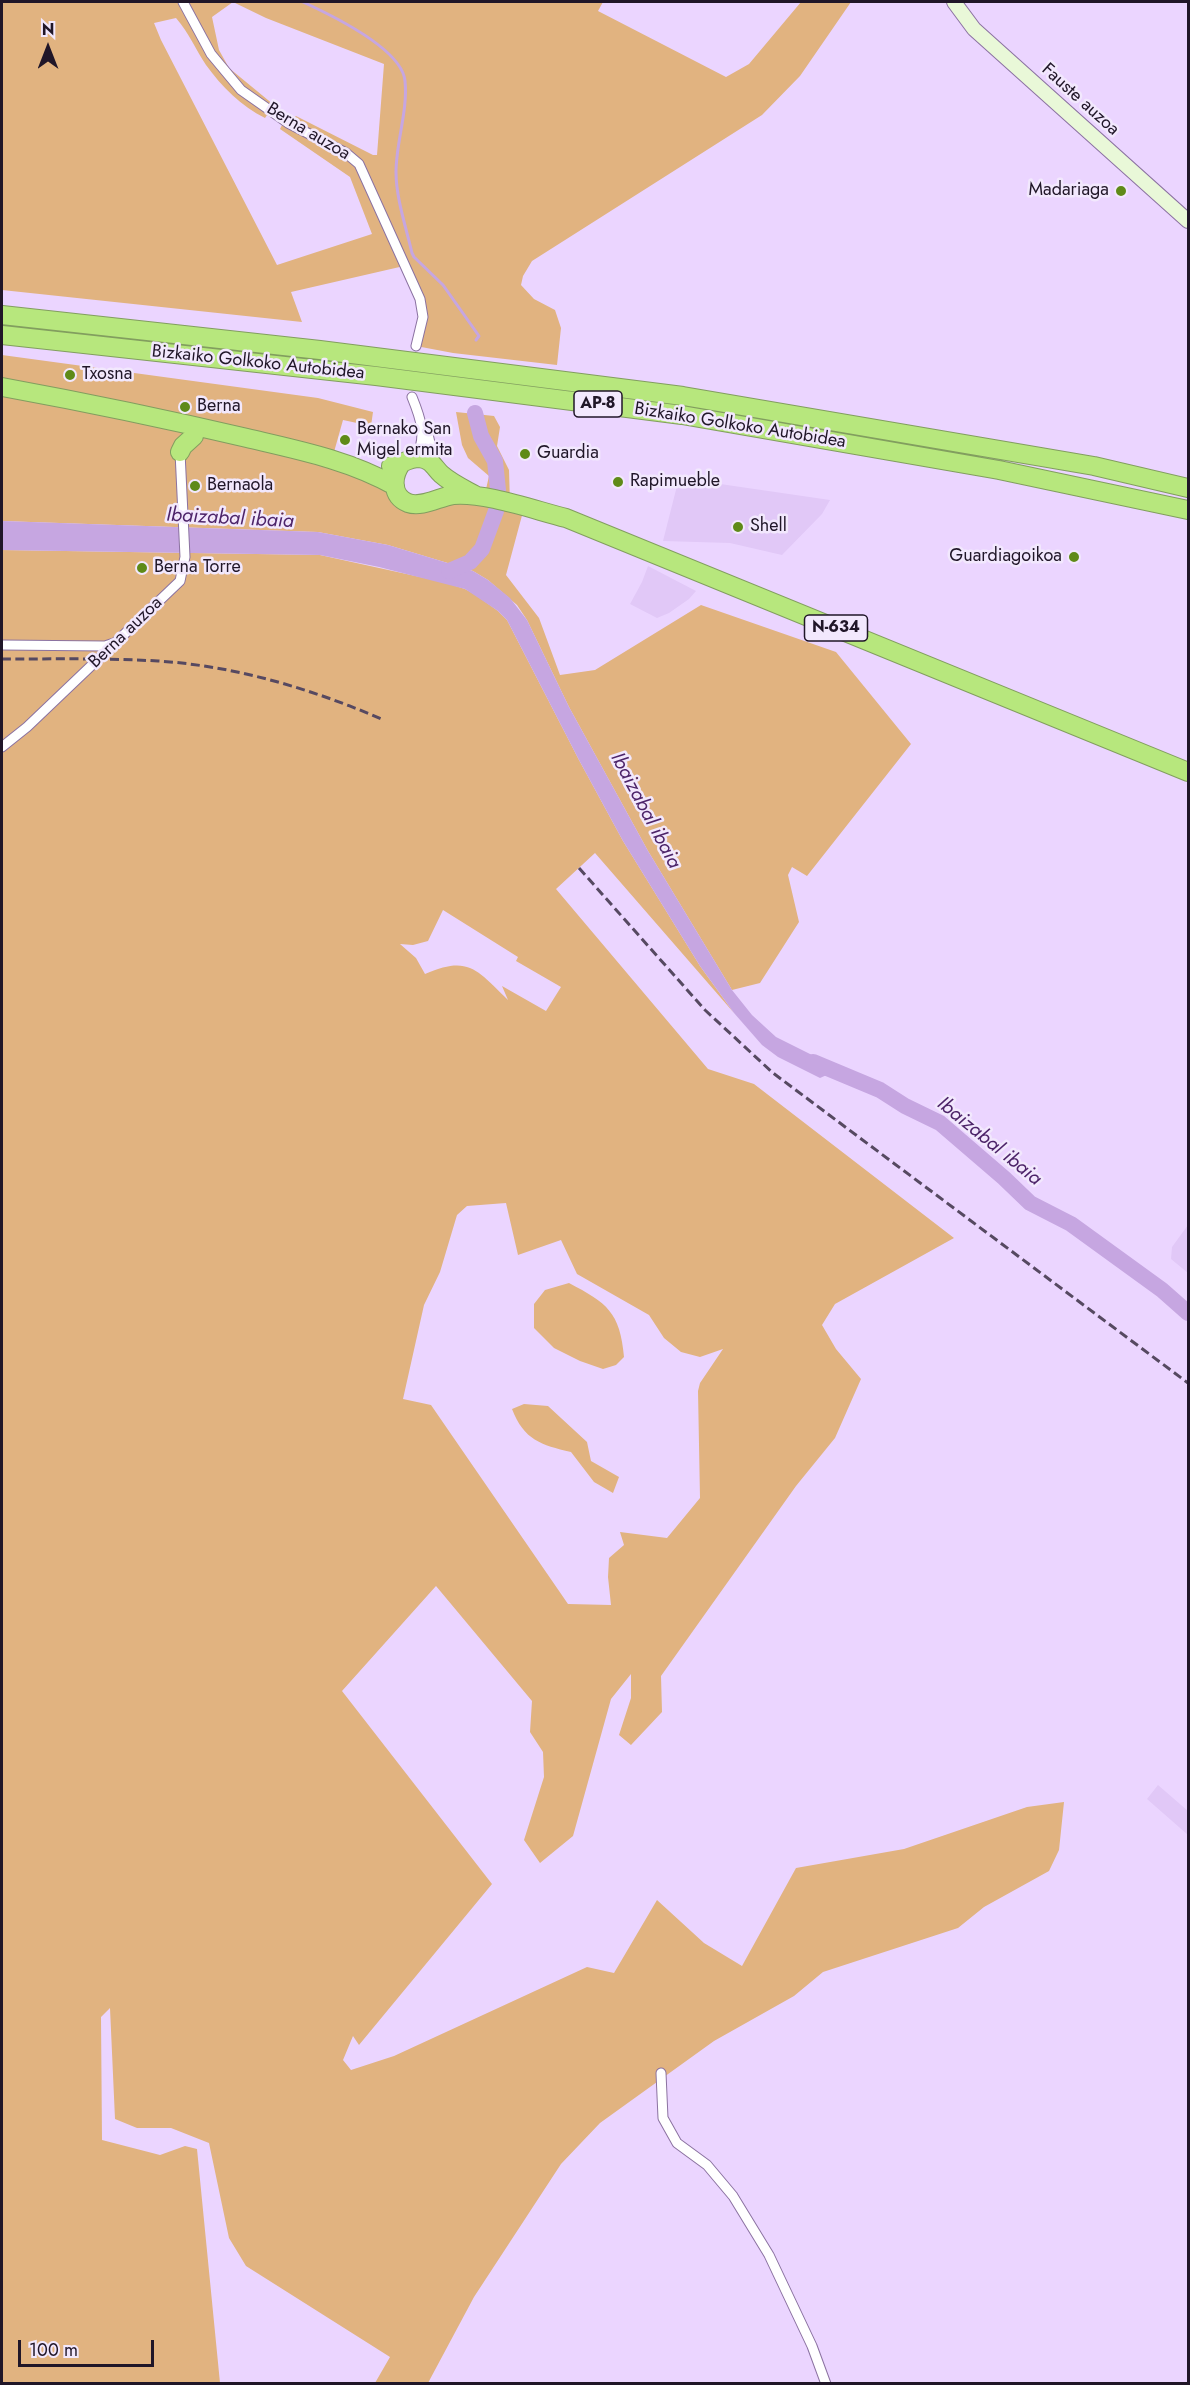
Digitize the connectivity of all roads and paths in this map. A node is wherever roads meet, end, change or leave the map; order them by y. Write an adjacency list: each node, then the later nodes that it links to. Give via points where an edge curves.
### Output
1 (183, 2): 6 (street, Berna auzoa, via 211,54 241,90 359,164 420,299 423,317)
2 (954, 2): 3 (street, Fauste auzoa, via 974,29)
3 (1188, 221)
4 (2, 315): 18 (highway, Bizkaiko Golkoko Autobidea / AP-8, via 683,396 1083,464)
5 (2, 335): 21 (highway, Bizkaiko Golkoko Autobidea / AP-8, via 682,415 999,470)
6 (416, 346)
7 (2, 387): 9 (highway, N-634)
8 (412, 397): 10 (street)
9 (144, 413): 11 (highway); 12 (highway, N-634)
10 (422, 421): 14 (street, via 423,437); 16 (street)
11 (185, 434): 12 (highway); 13 (highway)
12 (238, 436): 15 (highway, N-634)
13 (180, 452): 22 (street, Berna auzoa, via 185,557 180,581)
14 (408, 461): 15 (highway, N-634, via 375,466); 16 (highway, N-634, via 430,461); 17 (highway, via 394,478)
15 (350, 464): 17 (highway, N-634)
16 (437, 470): 19 (highway, N-634); 20 (highway, via 440,488)
17 (394, 486): 20 (highway, N-634, via 409,503)
18 (1188, 488)
19 (479, 497): 20 (highway, N-634, via 455,495); 25 (highway, N-634, via 566,518)
20 (431, 500)
21 (1188, 510)
22 (118, 640): 23 (street, via 105,646); 24 (street, Berna auzoa)
23 (2, 645)
24 (2, 747)
25 (1188, 772)
26 (661, 2073): 27 (street, via 663,2118 677,2143 707,2166 733,2196 774,2265)
27 (826, 2384)

